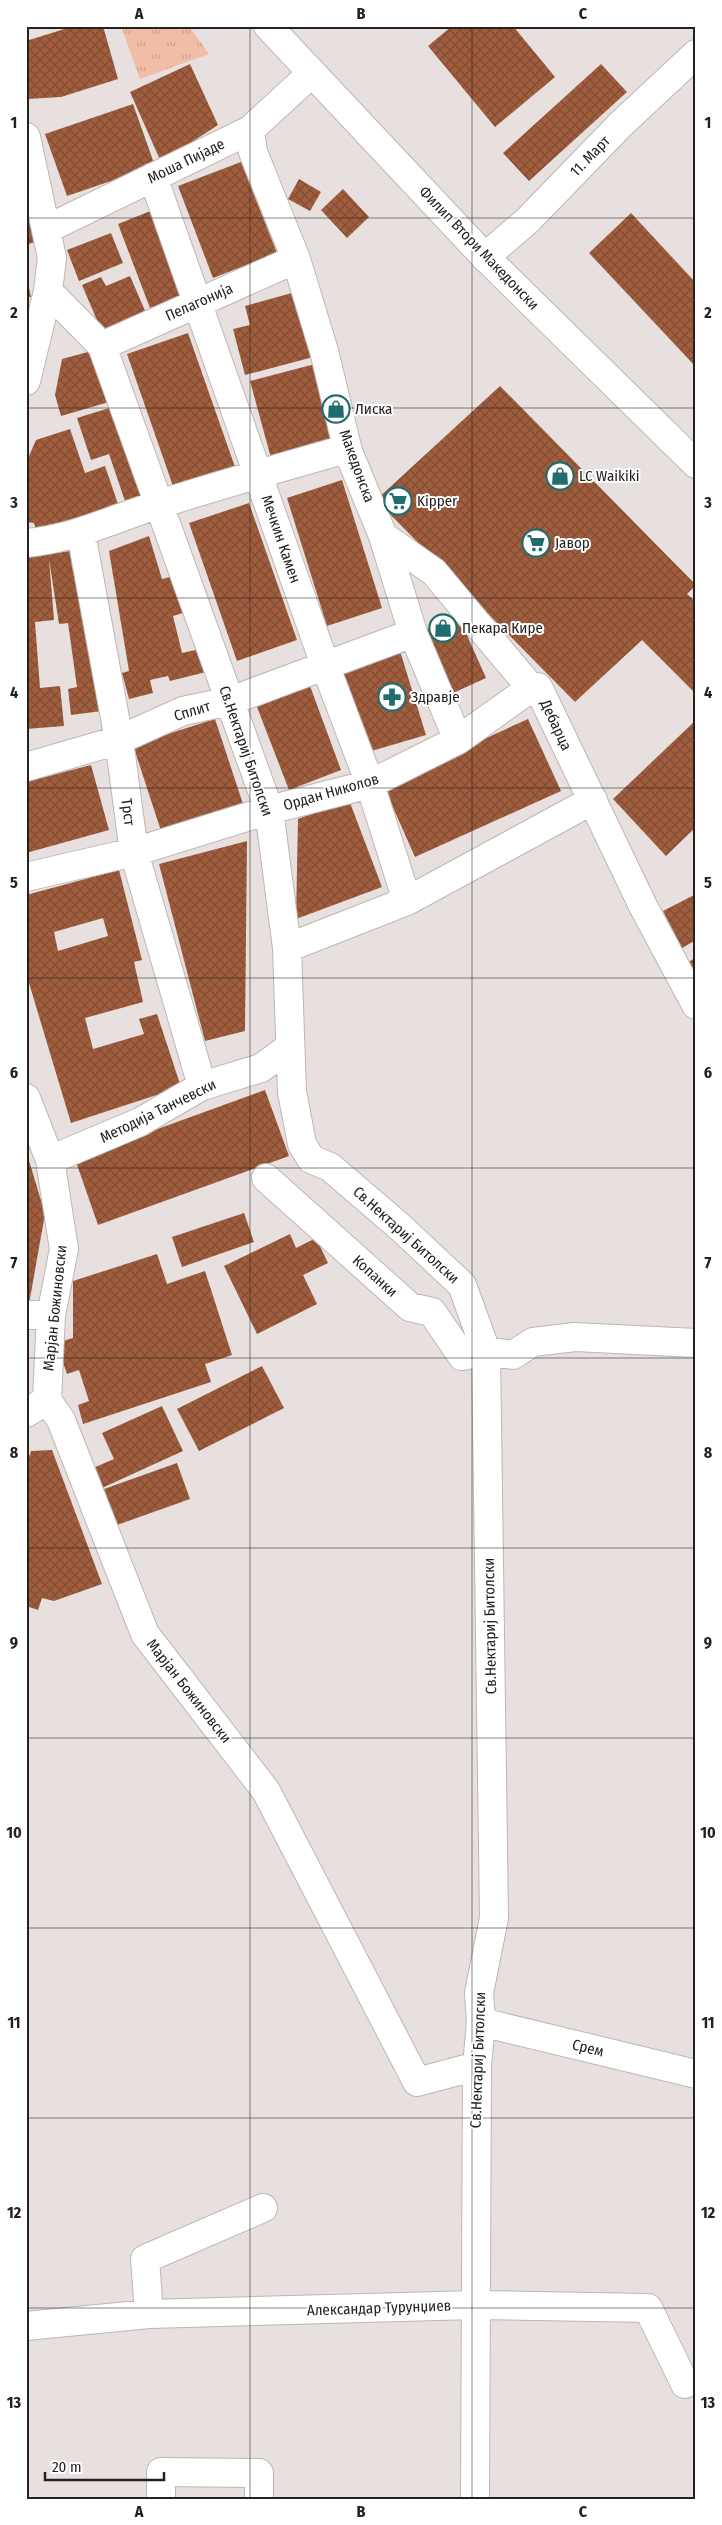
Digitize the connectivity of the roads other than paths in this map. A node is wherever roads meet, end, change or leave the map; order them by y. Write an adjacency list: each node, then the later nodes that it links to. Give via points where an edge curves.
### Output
1 (268, 26): 3 (street, Филип Втори Македонски)
2 (696, 54): 8 (street, 11. Март, via 621,124 528,220)
3 (312, 73): 4 (street, Моша Пијаде); 8 (street, Филип Втори Македонски)
4 (250, 130): 6 (street, Моша Пијаде); 9 (street, Македонска, via 253,152)
5 (26, 137): 7 (street)
6 (153, 177): 7 (street, Моша Пијаде); 11 (street, Мечкин Камен)
7 (47, 229): 10 (street, via 52,258)
8 (485, 257): 15 (street, Филип Втори Македонски)
9 (296, 259): 11 (street, Пелагонија); 14 (street, Македонска, via 324,351)
10 (48, 291): 12 (street, Св.Нектариј Битолски); 13 (street)
11 (198, 303): 12 (street, Пелагонија); 16 (street, Мечкин Камен)
12 (102, 346): 17 (street, Св.Нектариј Битолски)
13 (26, 381)
14 (348, 451): 16 (street); 19 (street, Македонска)
15 (696, 464)
16 (258, 474): 17 (street); 22 (street, Мечкин Камен)
17 (159, 505): 18 (street); 24 (street, Св.Нектариј Битолски)
18 (81, 533): 20 (street, via 51,541); 25 (street, Трст)
19 (383, 536): 21 (street, Македонска); 23 (street, Дебарца, via 434,572)
20 (26, 543)
21 (413, 633): 22 (street, Сплит); 26 (street, Македонска)
22 (325, 665): 24 (street, Сплит); 28 (street, Мечкин Камен)
23 (531, 688): 26 (street, Ордан Николов); 29 (street, Дебарца, via 538,687)
24 (230, 701): 25 (street, Сплит, via 183,711); 30 (street, Св.Нектариј Битолски)
25 (119, 740): 27 (street, Сплит); 31 (street, Трст)
26 (458, 740): 28 (street, Ордан Николов)
27 (26, 767)
28 (370, 784): 30 (street, Ордан Николов); 33 (street, Мечкин Камен)
29 (593, 800): 33 (street); 35 (street, Дебарца, via 643,906)
30 (269, 810): 31 (street, Ордан Николов); 34 (street, Св.Нектариј Битолски)
31 (134, 852): 32 (street, Ордан Николов); 37 (street, Трст)
32 (26, 876)
33 (407, 901): 34 (street)
34 (286, 948): 36 (street, Св.Нектариј Битолски)
35 (696, 1005)
36 (290, 1047): 37 (street, Методија Танчевски, via 261,1068); 43 (street, Св.Нектариј Битолски, via 292,1092 302,1144 311,1159 330,1167 462,1285)
37 (202, 1086): 39 (street, Методија Танчевски, via 140,1122)
38 (26, 1098): 39 (street, Марјан Божиновски)
39 (50, 1160): 41 (street, Марјан Божиновски, via 64,1249)
40 (266, 1178): 43 (street, Копанки, via 410,1307 432,1312 462,1356)
41 (39, 1315): 44 (street, Марјан Божиновски)
42 (696, 1342): 43 (street, via 574,1337 533,1342 513,1355)
43 (486, 1351): 45 (street, Св.Нектариј Битолски, via 494,1918 479,1994)
44 (36, 1406): 46 (street, Марјан Божиновски, via 61,1420 145,1634 266,1791 417,2082)
45 (481, 2022): 46 (street, Св.Нектариј Битолски); 47 (street, Срем)
46 (477, 2066): 49 (street, Св.Нектариј Битолски)
47 (696, 2074)
48 (263, 2208): 50 (street, via 145,2259)
49 (475, 2305): 50 (street, Александар Турунџиев); 52 (street, Александар Турунџиев, via 648,2308); 55 (street, Св.Нектариј Битолски)
50 (149, 2314): 51 (street, Александар Турунџиев)
51 (26, 2326)
52 (685, 2384)
53 (161, 2499): 54 (street, via 161,2472 259,2473)
54 (259, 2499)
55 (475, 2499)

